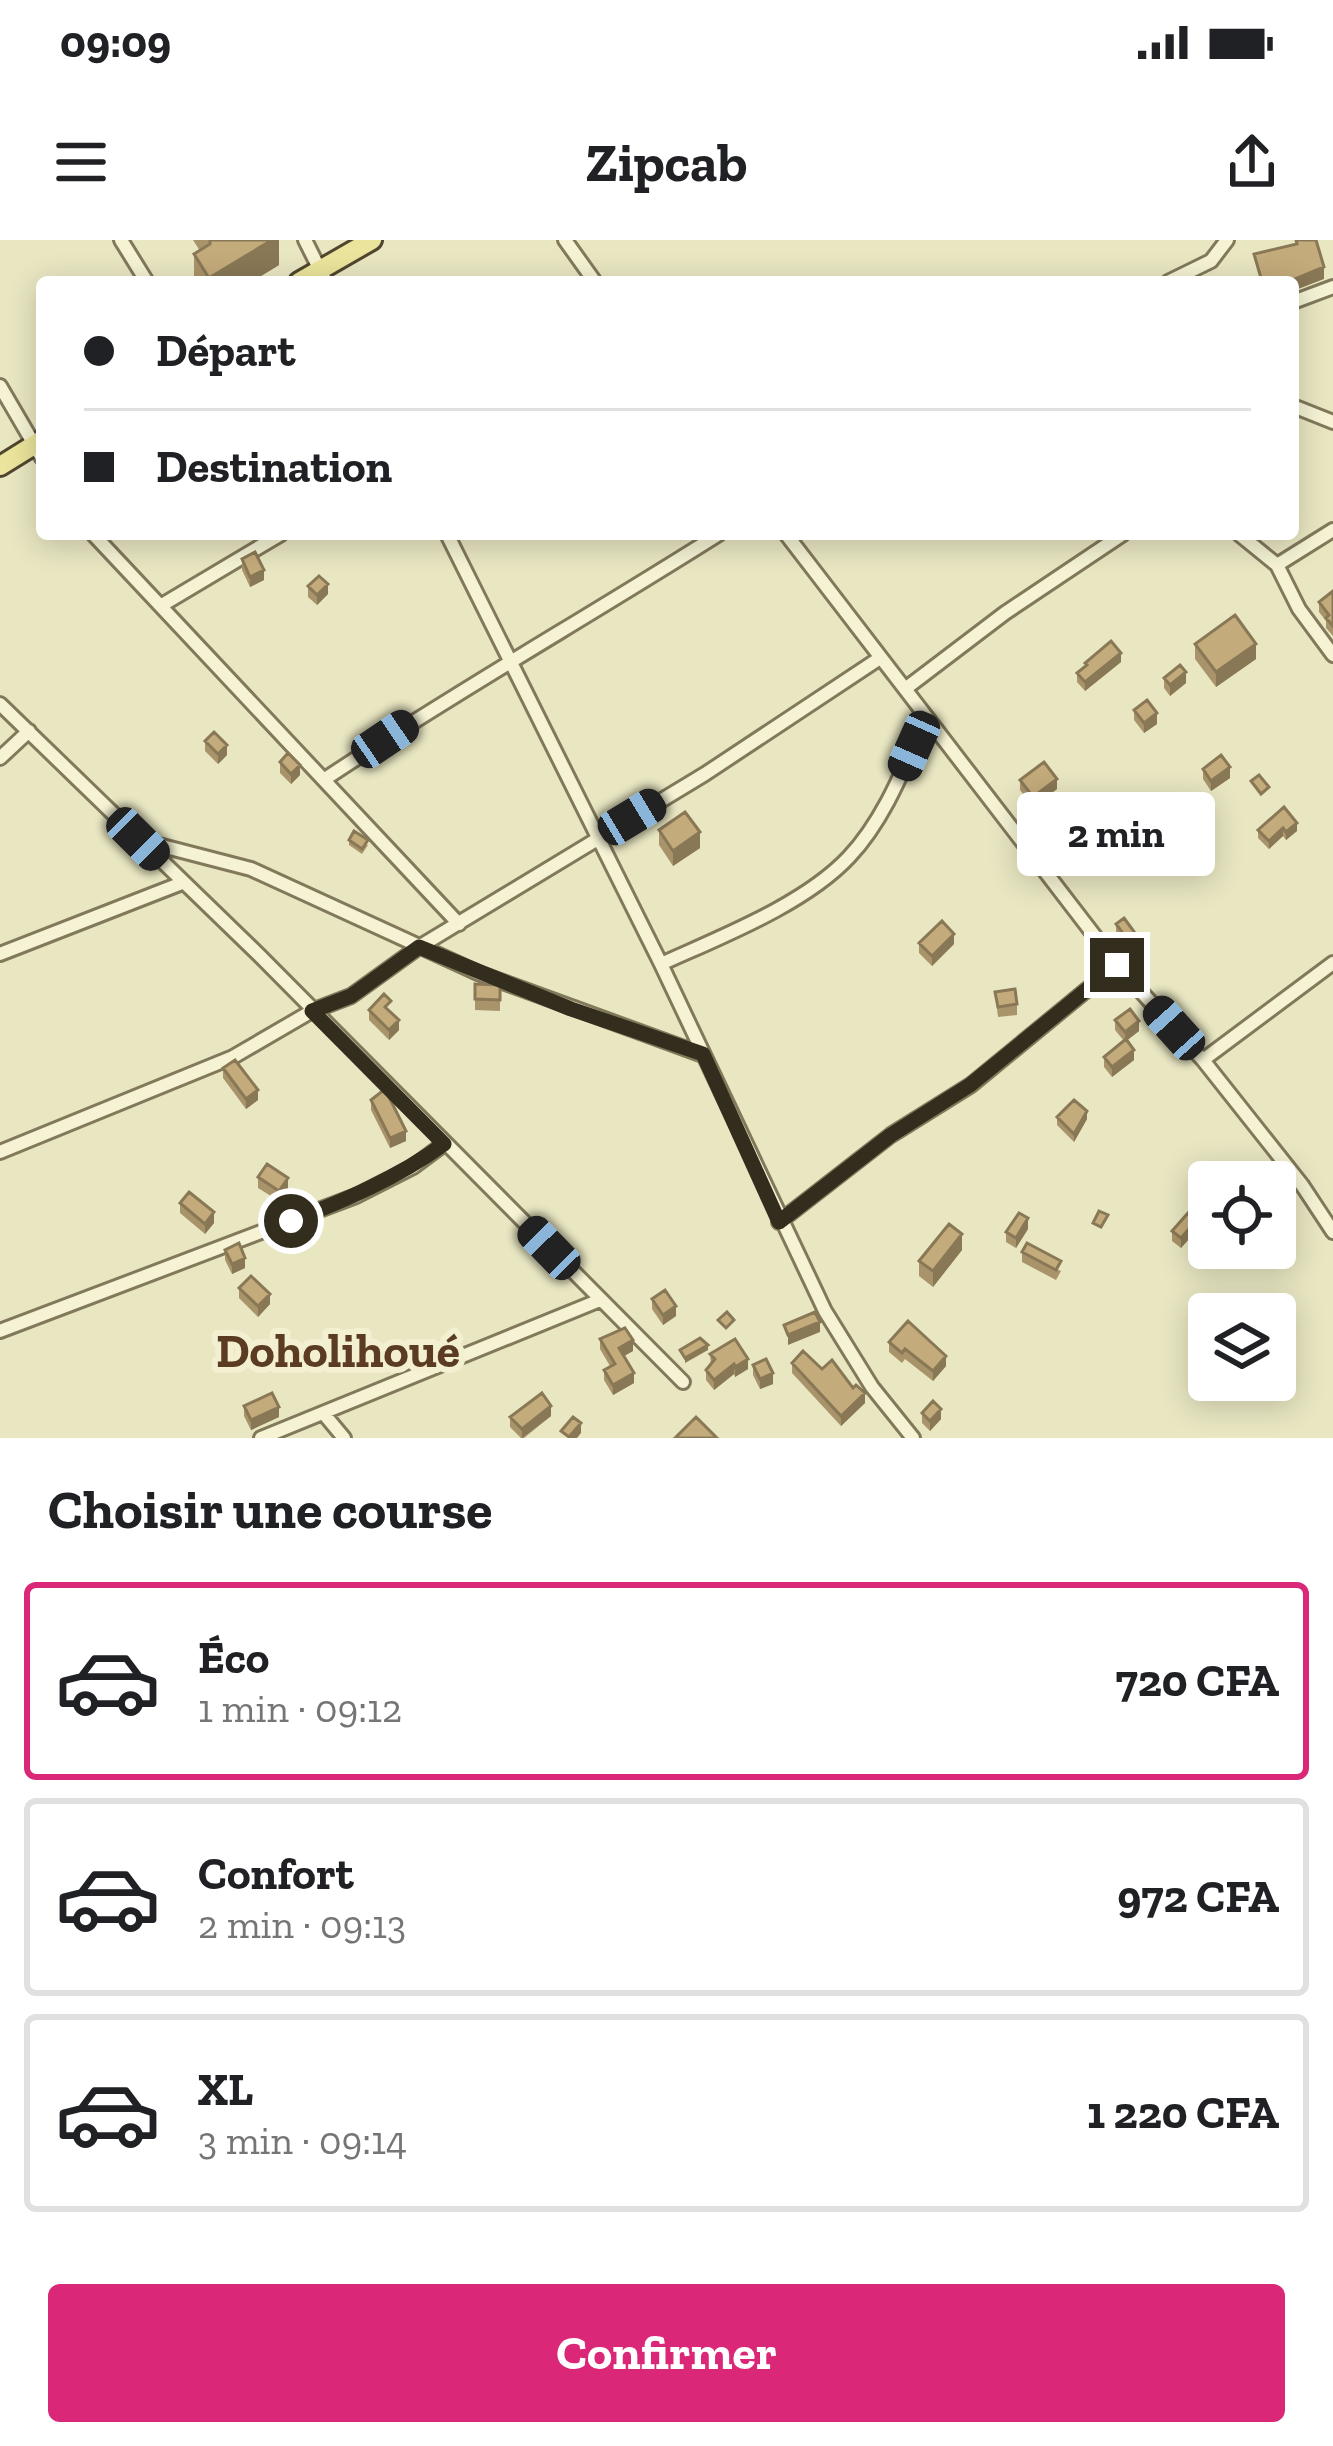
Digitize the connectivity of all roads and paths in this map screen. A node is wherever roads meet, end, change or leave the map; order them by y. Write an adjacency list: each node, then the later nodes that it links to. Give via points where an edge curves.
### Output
1 (121, 240): 7 (street)
2 (305, 240): 6 (street)
3 (372, 240): 6 (main road)
4 (566, 240): 8 (street)
5 (1228, 240): 9 (street, via 1211,261)
6 (323, 275)
7 (144, 276)
8 (591, 276)
9 (1180, 276)
10 (1333, 287): 11 (street)
11 (1299, 300)
12 (0, 386): 15 (street)
13 (1299, 408): 14 (street)
14 (1333, 422)
15 (36, 442)
16 (36, 450): 17 (main road)
17 (0, 466)
18 (1333, 530): 26 (street)
19 (99, 540): 27 (street)
20 (271, 540): 27 (street)
21 (450, 540): 30 (street)
22 (709, 540): 30 (street)
23 (791, 540): 29 (street)
24 (1114, 540): 31 (street)
25 (1246, 540): 26 (street)
26 (1277, 565): 28 (street)
27 (162, 605): 36 (street)
28 (1333, 655)
29 (880, 658): 31 (street); 37 (street)
30 (511, 665): 36 (street); 37 (street)
31 (905, 688): 33 (street)
32 (0, 704): 34 (street)
33 (926, 718): 44 (street, via 882,810 848,858 818,884); 45 (street)
34 (29, 731): 35 (street); 38 (street)
35 (0, 758)
36 (325, 779): 40 (street)
37 (596, 838): 40 (street); 44 (street)
38 (138, 839): 39 (street); 41 (street, via 251,869)
39 (182, 884): 42 (street); 46 (street)
40 (459, 924): 41 (street)
41 (419, 947): 46 (street, via 351,996); 47 (street)
42 (0, 954)
43 (1333, 963): 48 (street)
44 (661, 964): 47 (street)
45 (1117, 965): 48 (street); 51 (street, via 970,1085)
46 (312, 1011): 49 (street); 50 (street, via 233,1058)
47 (703, 1054): 51 (street)
48 (1203, 1060): 52 (street)
49 (444, 1144): 53 (street); 54 (street, via 356,1196)
50 (0, 1152)
51 (779, 1222): 59 (street, via 872,1387)
52 (1333, 1232)
53 (600, 1300): 55 (street); 56 (street)
54 (0, 1331)
55 (683, 1382)
56 (324, 1414): 57 (street); 58 (street)
57 (261, 1438)
58 (344, 1438)
59 (913, 1438)

